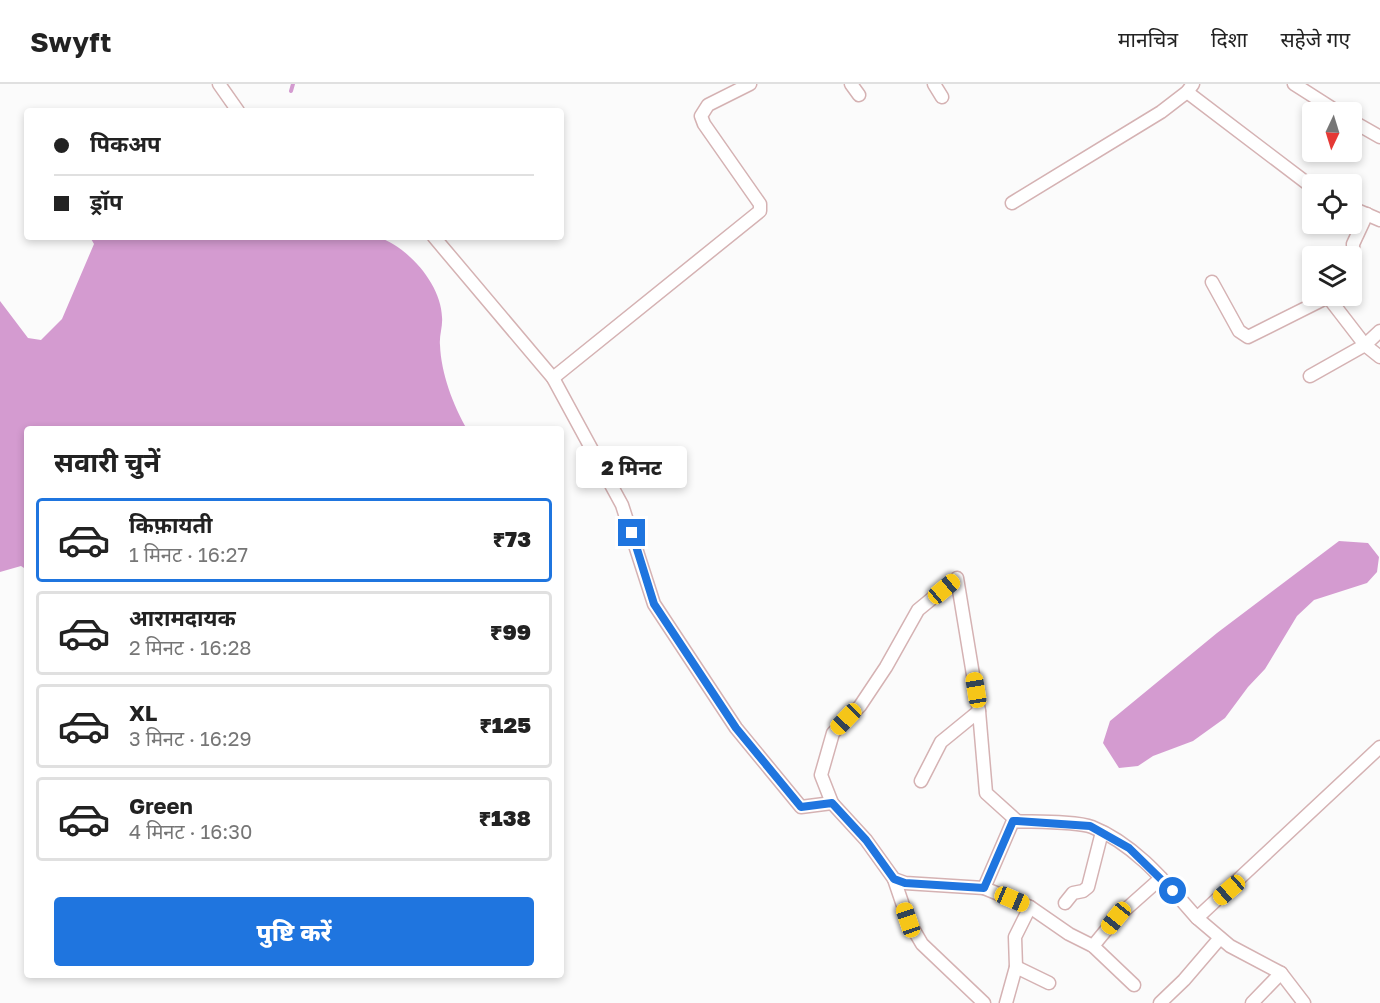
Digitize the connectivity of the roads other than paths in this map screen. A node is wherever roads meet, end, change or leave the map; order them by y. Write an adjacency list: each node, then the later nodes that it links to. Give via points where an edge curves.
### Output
1 (219, 84): 10 (street)
2 (750, 84): 27 (street, via 708,105 700,116 760,204 760,210)
3 (850, 84): 7 (street)
4 (934, 84): 8 (street)
5 (1294, 84): 9 (street)
6 (1190, 88): 13 (street); 14 (street, via 1161,112)
7 (859, 96)
8 (942, 97)
9 (1322, 102)
10 (236, 108)
11 (1362, 127): 12 (street)
12 (1380, 137)
13 (1302, 179)
14 (1012, 203)
15 (1362, 212): 16 (street)
16 (1367, 214): 17 (street); 19 (street)
17 (1380, 220)
18 (437, 240): 27 (street)
19 (1353, 246)
20 (1212, 282): 21 (street, via 1239,331 1248,337)
21 (1309, 306)
22 (1336, 306): 24 (street)
23 (1380, 331): 24 (street)
24 (1365, 345): 25 (street); 26 (street)
25 (1380, 357)
26 (1310, 376)
27 (553, 378): 31 (street, via 622,505 654,604 671,631 736,728 801,807)
28 (979, 711): 30 (street, via 941,742); 31 (street, via 957,578 918,610 860,706 832,733 821,775); 32 (street, via 986,793)
29 (1380, 747): 39 (street)
30 (921, 781)
31 (832, 803): 35 (street)
32 (1017, 821): 33 (street, via 1090,826); 36 (street, via 1013,821)
33 (1102, 832): 34 (street, via 1129,848); 37 (street, via 1087,889 1073,893)
34 (1161, 878): 39 (street); 41 (street, via 1116,918)
35 (894, 879): 36 (street); 46 (street, via 908,920 922,944)
36 (984, 888): 38 (street)
37 (1065, 903)
38 (1030, 907): 41 (street); 42 (street, via 1015,937)
39 (1197, 918): 40 (street)
40 (1220, 938): 43 (street); 48 (street)
41 (1093, 946): 45 (street)
42 (1016, 967): 44 (street); 47 (street)
43 (1281, 973): 49 (street); 50 (street)
44 (1049, 983)
45 (1134, 985)
46 (984, 1003)
47 (1006, 1003)
48 (1160, 1003)
49 (1252, 1003)
50 (1304, 1003)

